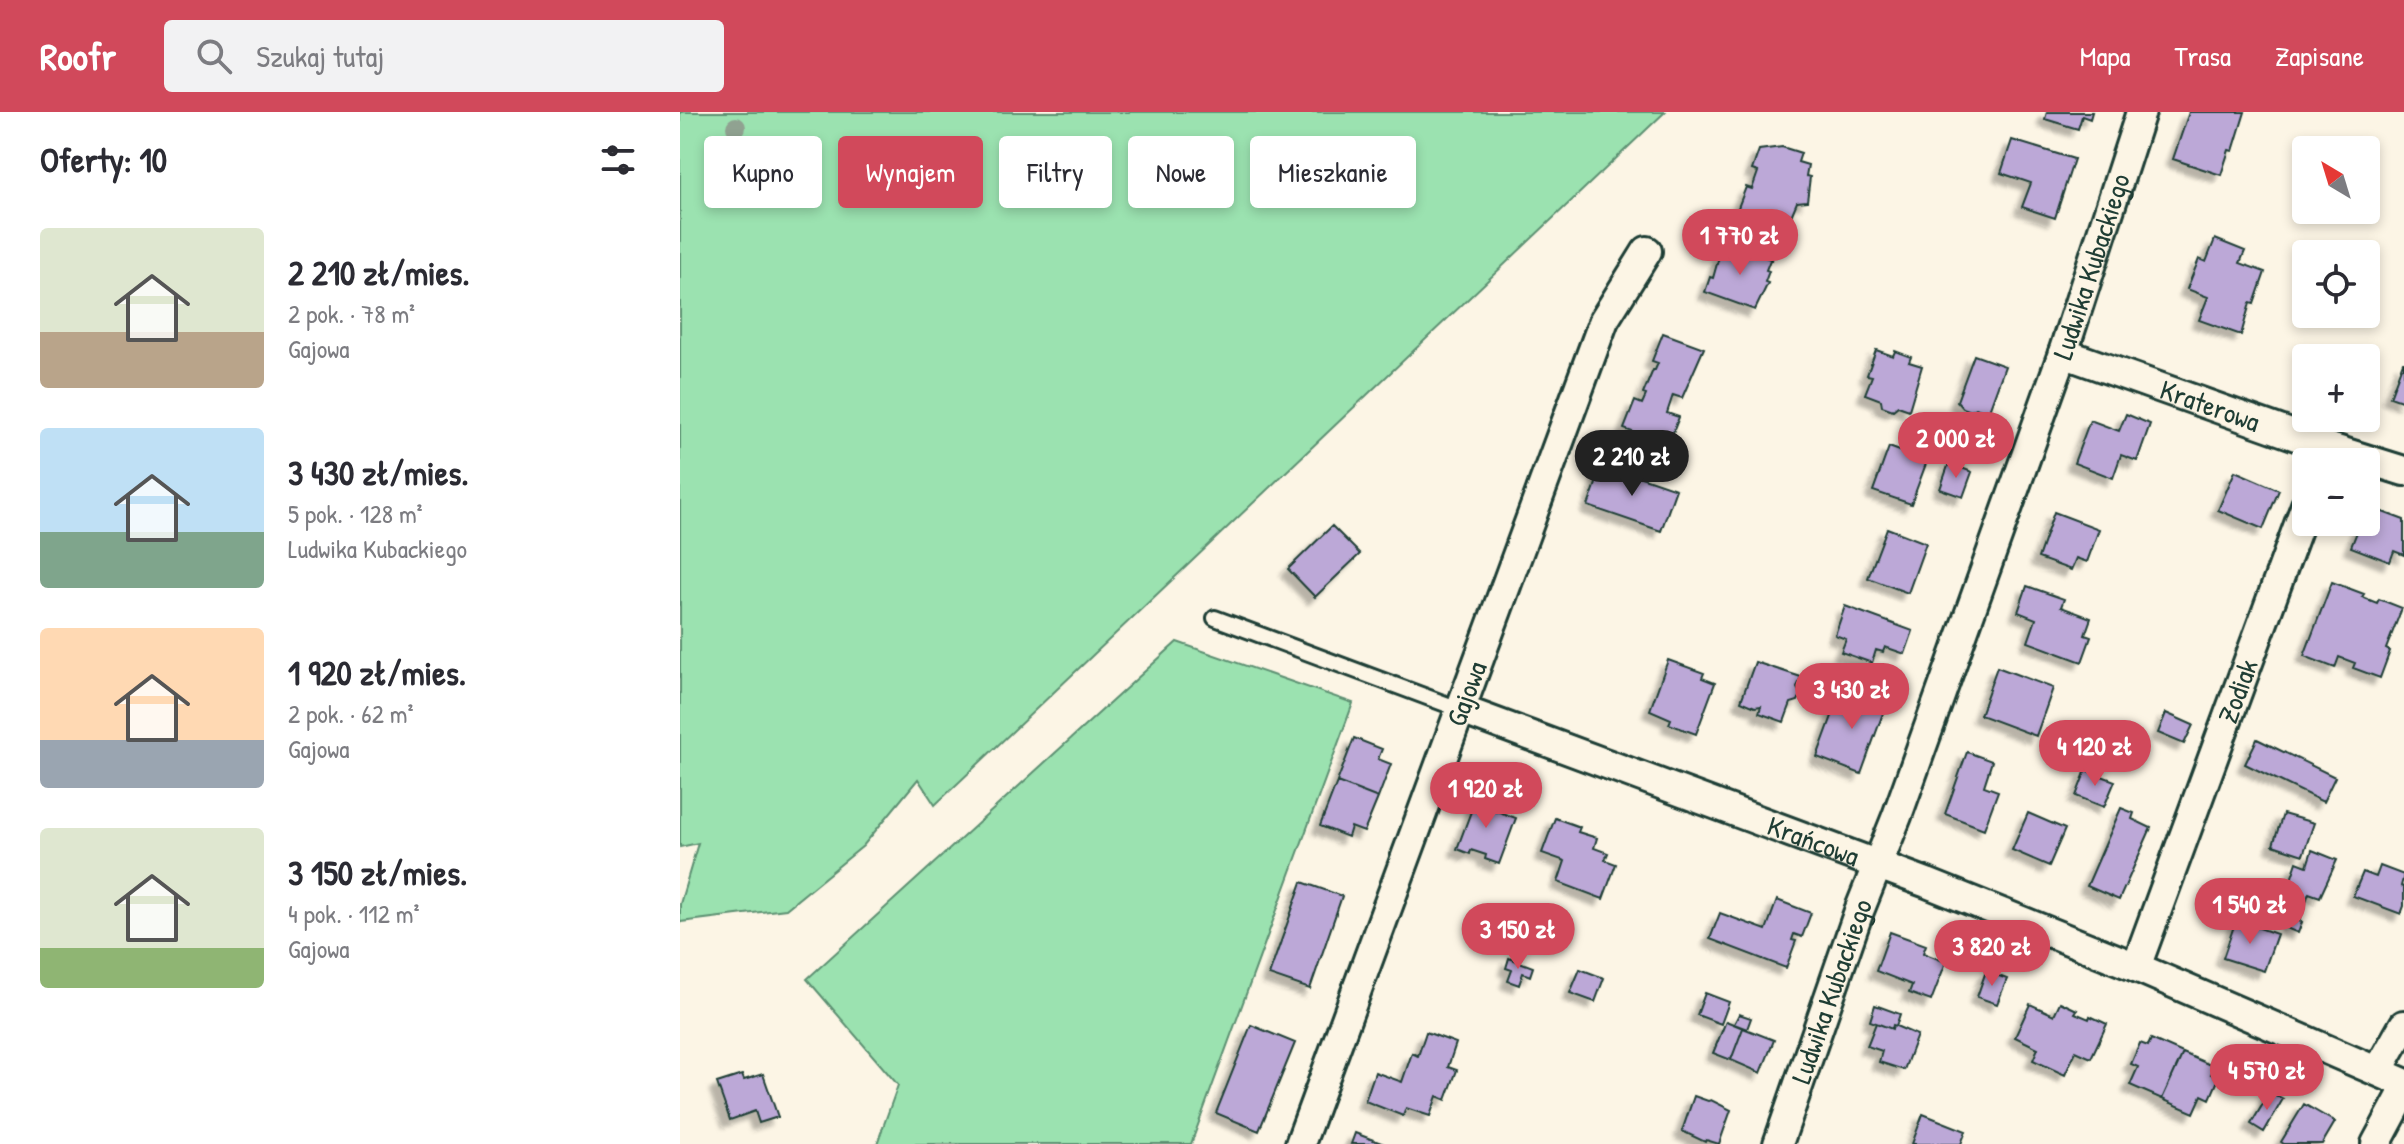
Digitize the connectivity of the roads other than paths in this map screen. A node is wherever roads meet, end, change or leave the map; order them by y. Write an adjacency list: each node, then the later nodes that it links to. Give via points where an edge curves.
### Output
1 (2141, 112): 3 (street, Ludwika Kubackiego)
2 (1647, 251): 9 (street, Gajowa, via 1604,320)
3 (2063, 353): 4 (street, Kraterowa); 10 (street, Ludwika Kubackiego)
4 (2309, 448)
5 (2380, 466): 6 (street, Kraterowa)
6 (2404, 471)
7 (2295, 536): 11 (street, Zodiak)
8 (1215, 618): 9 (lane, Krańcowa)
9 (1459, 709): 10 (street, Krańcowa); 16 (street, Gajowa)
10 (1878, 864): 11 (street, Krańcowa); 17 (street, Ludwika Kubackiego)
11 (2136, 967): 13 (street, Krańcowa)
12 (2404, 1025): 13 (street)
13 (2378, 1071): 14 (street, Krańcowa)
14 (2404, 1083)
15 (2404, 1092): 18 (street)
16 (1300, 1144)
17 (1778, 1144)
18 (2376, 1144)

